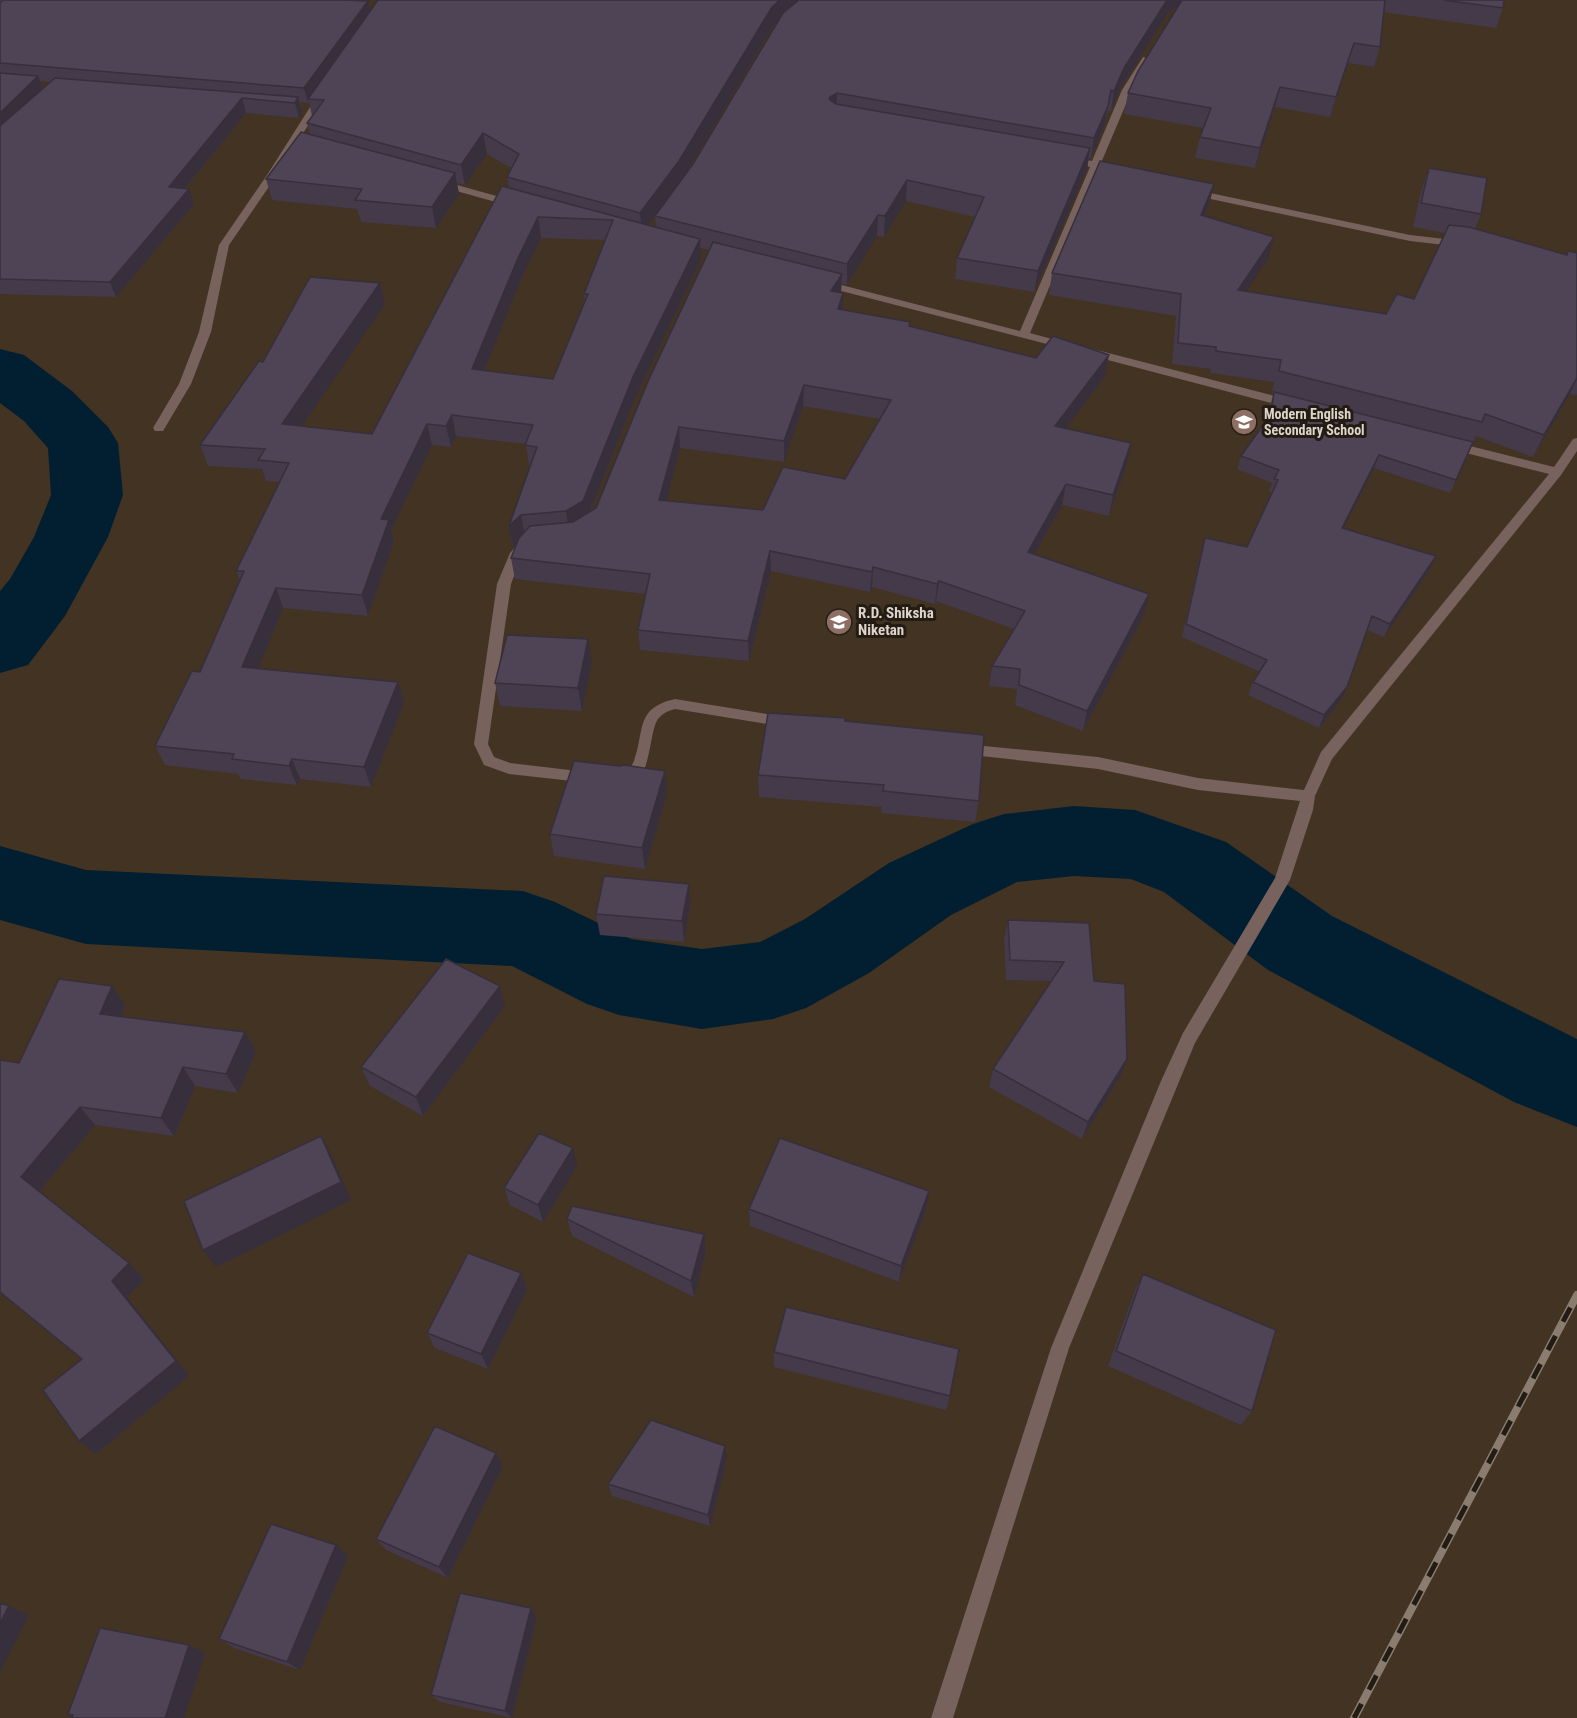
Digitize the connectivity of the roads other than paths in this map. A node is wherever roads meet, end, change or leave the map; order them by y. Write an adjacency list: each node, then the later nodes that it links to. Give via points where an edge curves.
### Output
1 (1151, 52): 4 (street, via 1127,90)
2 (332, 81): 13 (street, via 306,108 297,145 224,245 205,332 185,384)
3 (1063, 159): 4 (street)
4 (1097, 165): 5 (street); 11 (street)
5 (1129, 177)
6 (429, 181): 8 (street)
7 (1185, 190): 9 (street, via 1410,238)
8 (531, 209)
9 (1468, 245)
10 (815, 282): 11 (street)
11 (1024, 335): 12 (street)
12 (1302, 407)
13 (159, 428)
14 (1577, 442): 16 (street)
15 (1441, 443): 16 (street)
16 (1557, 472): 20 (street, via 1326,756)
17 (541, 541): 18 (street, via 530,541 515,556 504,584 481,744 489,761 509,768 623,780 640,767 649,721 660,708 675,704)
18 (802, 725)
19 (951, 747): 20 (street, via 1098,763 1198,784)
20 (1308, 796): 21 (street, via 1282,880 1189,1038 1060,1348)
21 (942, 1718)

